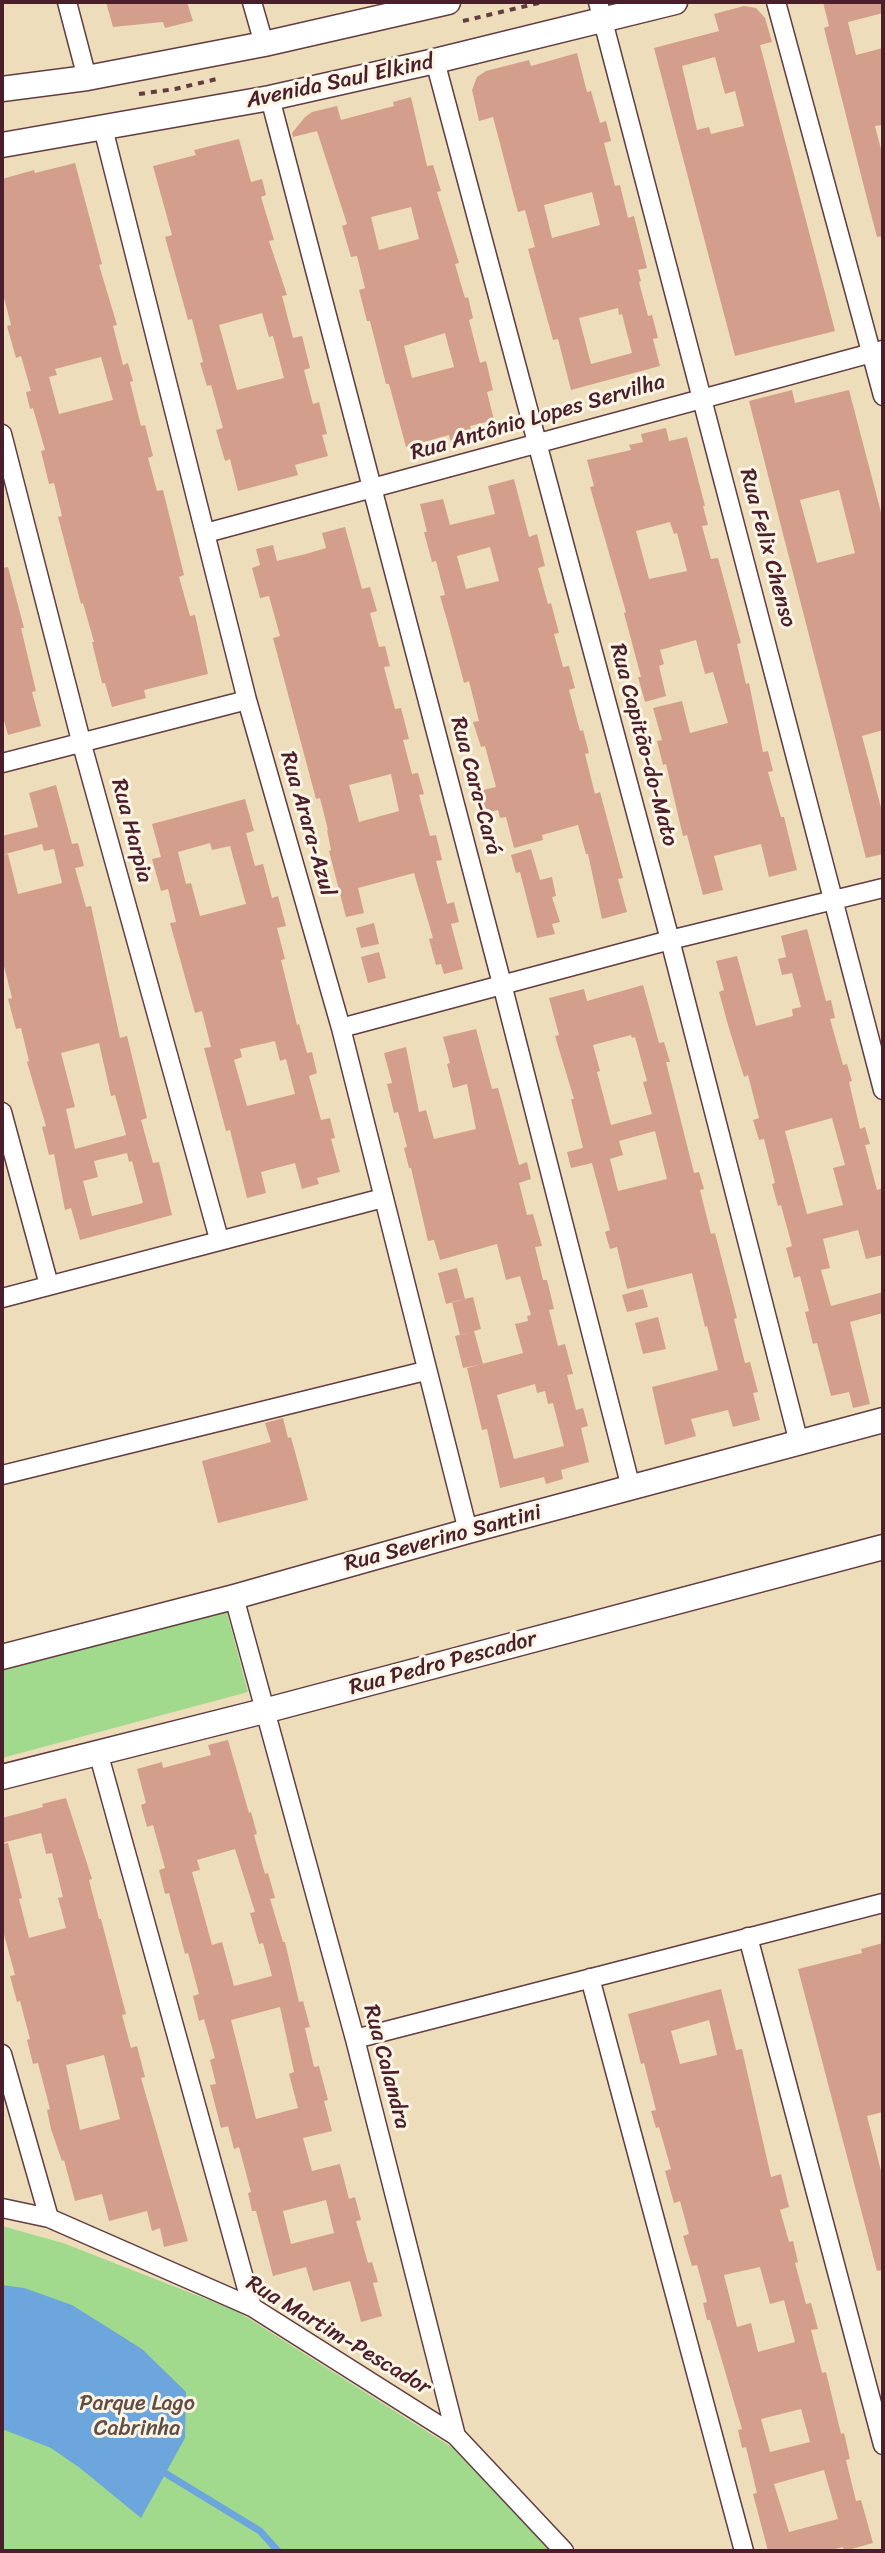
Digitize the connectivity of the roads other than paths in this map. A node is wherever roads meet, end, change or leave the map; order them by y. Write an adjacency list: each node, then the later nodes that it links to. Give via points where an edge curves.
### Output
1 (67, 2): 9 (street)
2 (252, 2): 7 (street)
3 (675, 2): 6 (street, Avenida Saul Elkind)
4 (776, 2): 14 (street)
5 (434, 4): 7 (street)
6 (601, 11): 8 (street, Avenida Saul Elkind); 16 (street, Rua Felix Chenso)
7 (264, 44): 9 (street)
8 (435, 61): 11 (street, Avenida Saul Elkind); 18 (street, Rua Capitão-do-Mato)
9 (87, 78): 10 (street)
10 (2, 89)
11 (270, 98): 12 (street, Avenida Saul Elkind); 19 (street, Rua Cara-Cará)
12 (103, 128): 13 (street, Avenida Saul Elkind); 20 (street, Rua Arara-Azul)
13 (2, 145)
14 (878, 352): 15 (street); 16 (street, Rua Antônio Lopes Servilha)
15 (883, 396)
16 (703, 397): 18 (street, Rua Antônio Lopes Servilha); 25 (street, Rua Felix Chenso)
17 (2, 434): 22 (street, Rua Harpia)
18 (538, 443): 19 (street, Rua Antônio Lopes Servilha); 26 (street, Rua Capitão-do-Mato)
19 (373, 489): 20 (street, Rua Antônio Lopes Servilha); 27 (street, Rua Cara-Cará)
20 (206, 533): 21 (street, Rua Arara-Azul)
21 (247, 700): 22 (street); 28 (street, Rua Arara-Azul)
22 (81, 741): 23 (street); 32 (street, Rua Harpia)
23 (2, 763)
24 (883, 888): 25 (street)
25 (833, 901): 26 (street); 29 (street, Rua Felix Chenso)
26 (670, 940): 27 (street); 37 (street, Rua Capitão-do-Mato)
27 (502, 984): 28 (street); 39 (street, Rua Cara-Cará)
28 (341, 1028): 31 (street, Rua Arara-Azul)
29 (883, 1090)
30 (2, 1112): 33 (street)
31 (383, 1198): 32 (street); 35 (street, Rua Arara-Azul)
32 (219, 1239): 33 (street)
33 (49, 1285): 34 (street)
34 (2, 1298)
35 (425, 1371): 38 (street); 40 (street, Rua Arara-Azul)
36 (883, 1420): 37 (street, Rua Severino Santini)
37 (799, 1443): 39 (street, Rua Severino Santini)
38 (2, 1475)
39 (631, 1488): 40 (street, Rua Severino Santini)
40 (468, 1531): 42 (street, Rua Severino Santini)
41 (883, 1547): 44 (street, Rua Pedro Pescador)
42 (234, 1597): 43 (street, Rua Severino Santini); 44 (street, Rua Calandra)
43 (2, 1657)
44 (264, 1711): 45 (street, Rua Pedro Pescador); 50 (street, Rua Calandra)
45 (98, 1752): 46 (street, Rua Pedro Pescador); 54 (street)
46 (2, 1777)
47 (883, 1903): 48 (street)
48 (748, 1937): 49 (street); 56 (street)
49 (590, 1978): 50 (street); 58 (street)
50 (355, 2039): 55 (street, Rua Calandra)
51 (2, 2054): 53 (street)
52 (2, 2208): 53 (street, Rua Martim-Pescador)
53 (49, 2218): 54 (street, Rua Martim-Pescador)
54 (252, 2307): 55 (street, Rua Martim-Pescador)
55 (456, 2436): 57 (street, Rua Martim-Pescador)
56 (883, 2445)
57 (564, 2551)
58 (744, 2551)

